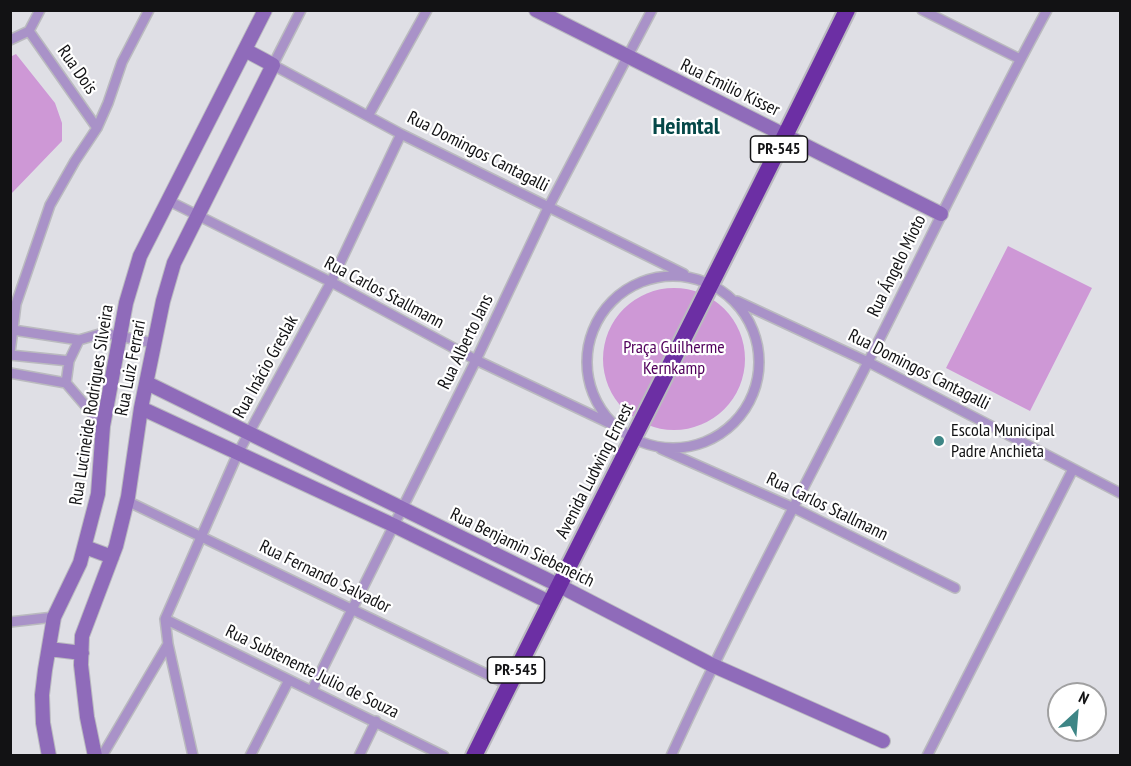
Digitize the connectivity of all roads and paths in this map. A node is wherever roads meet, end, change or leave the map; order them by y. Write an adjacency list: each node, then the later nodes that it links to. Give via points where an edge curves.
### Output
1 (40, 10): 11 (street)
2 (149, 10): 18 (street, via 122,62)
3 (265, 10): 13 (street, Rua Lucineide Rodrigues Silveira)
4 (301, 10): 16 (street, Rua Luiz Ferrari)
5 (427, 10): 17 (street)
6 (536, 10): 14 (street, Rua Emilio Kisser)
7 (652, 10): 14 (street, Rua Alberto Jans)
8 (847, 10): 20 (highway, Avenida Ludwing Ernest / PR-545)
9 (922, 10): 15 (street)
10 (1047, 10): 15 (street, Rua Ángelo Mioto)
11 (29, 31): 12 (street); 18 (street, Rua Dois)
12 (10, 40)
13 (245, 50): 16 (street, Rua Domingos Cantagalli); 21 (street, Rua Lucineide Rodrigues Silveira)
14 (628, 58): 20 (street, Rua Emilio Kisser); 22 (street, Rua Alberto Jans)
15 (1020, 59): 23 (street, Rua Ángelo Mioto)
16 (273, 64): 17 (street, Rua Domingos Cantagalli); 24 (street, Rua Luiz Ferrari)
17 (368, 116): 19 (street, Rua Domingos Cantagalli)
18 (98, 128): 28 (street, via 50,205)
19 (401, 134): 22 (street, Rua Domingos Cantagalli); 25 (street, Rua Inácio Greslak)
20 (786, 135): 23 (street, Rua Emilio Kisser); 26 (highway, Avenida Ludwing Ernest / PR-545)
21 (169, 201): 24 (street, Rua Carlos Stallmann); 30 (street, Rua Lucineide Rodrigues Silveira, via 140,256)
22 (548, 208): 26 (street, Rua Domingos Cantagalli); 34 (street, Rua Alberto Jans)
23 (941, 214): 36 (street, Rua Ángelo Mioto)
24 (198, 216): 25 (street, Rua Carlos Stallmann); 32 (street, Rua Luiz Ferrari, via 174,263)
25 (331, 282): 34 (street, Rua Carlos Stallmann); 43 (street, Rua Inácio Greslak)
26 (704, 284): 27 (street, Rua Domingos Cantagalli); 42 (street, via 681,276 645,280 627,288 601,314 593,329 587,367 597,402); 44 (highway, Avenida Ludwing Ernest / PR-545)
27 (732, 298): 36 (street, Rua Domingos Cantagalli); 44 (street, via 748,319 759,350 758,380 748,406 711,439 685,447)
28 (13, 307): 29 (street)
29 (13, 330): 31 (street); 33 (street)
30 (120, 337): 31 (street, via 103,333); 32 (street); 41 (street, Rua Lucineide Rodrigues Silveira)
31 (79, 340): 35 (street)
32 (154, 343): 39 (street, Rua Luiz Ferrari)
33 (10, 354): 35 (street)
34 (476, 360): 42 (street, Rua Carlos Stallmann); 49 (street, Rua Alberto Jans)
35 (69, 361): 38 (street)
36 (868, 362): 46 (street, Rua Domingos Cantagalli); 50 (street, Rua Ángelo Mioto)
37 (10, 373): 38 (street)
38 (66, 382): 41 (street)
39 (147, 383): 40 (street, Rua Luiz Ferrari); 43 (street, Rua Benjamin Siebeneich)
40 (141, 408): 45 (street, Rua Benjamin Siebeneich); 48 (street, Rua Luiz Ferrari)
41 (104, 426): 53 (street, Rua Lucineide Rodrigues Silveira, via 98,494)
42 (618, 427): 44 (street, Rua Carlos Stallmann)
43 (249, 433): 45 (street, Rua Inácio Greslak); 49 (street, Rua Benjamin Siebeneich)
44 (642, 441): 50 (street, Rua Carlos Stallmann); 55 (highway, Avenida Ludwing Ernest / PR-545)
45 (238, 453): 51 (street, Rua Benjamin Siebeneich); 52 (street, Rua Inácio Greslak)
46 (1073, 469): 47 (street, Rua Domingos Cantagalli); 80 (street)
47 (1120, 493)
48 (127, 501): 52 (street, Rua Fernando Salvador); 54 (street, Rua Luiz Ferrari)
49 (401, 508): 51 (street, Rua Alberto Jans); 55 (street, Rua Benjamin Siebeneich)
50 (794, 508): 56 (street, Rua Carlos Stallmann); 65 (street, Rua Ángelo Mioto)
51 (393, 525): 57 (street, Rua Benjamin Siebeneich); 58 (street, Rua Alberto Jans)
52 (202, 536): 58 (street, Rua Fernando Salvador); 60 (street, Rua Inácio Greslak)
53 (85, 547): 54 (street); 59 (street, Rua Lucineide Rodrigues Silveira)
54 (112, 557): 64 (street, Rua Luiz Ferrari, via 82,636)
55 (558, 585): 57 (highway, Avenida Ludwing Ernest / PR-545); 65 (street, Rua Benjamin Siebeneich)
56 (956, 588)
57 (549, 602): 67 (highway, Avenida Ludwing Ernest / PR-545)
58 (352, 608): 67 (street, Rua Fernando Salvador); 68 (street, Rua Alberto Jans)
59 (54, 617): 61 (street); 63 (street, Rua Lucineide Rodrigues Silveira)
60 (165, 619): 62 (street); 66 (street, Rua Subtenente Julio de Souza)
61 (10, 622)
62 (168, 644): 73 (street); 74 (street)
63 (49, 649): 64 (street); 71 (street, Rua Lucineide Rodrigues Silveira, via 42,695)
64 (82, 653): 72 (street, Rua Luiz Ferrari, via 87,717)
65 (712, 664): 70 (street, Rua Benjamin Siebeneich); 79 (street, Rua Ángelo Mioto)
66 (289, 680): 68 (street, Rua Subtenente Julio de Souza); 75 (street)
67 (509, 685): 78 (highway, Avenida Ludwing Ernest / PR-545)
68 (312, 690): 69 (street, Rua Subtenente Julio de Souza)
69 (376, 721): 76 (street); 77 (street, Rua Subtenente Julio de Souza)
70 (883, 741)
71 (49, 756)
72 (95, 756)
73 (102, 756)
74 (193, 756)
75 (250, 756)
76 (359, 756)
77 (444, 756)
78 (474, 756)
79 (671, 756)
80 (927, 756)

